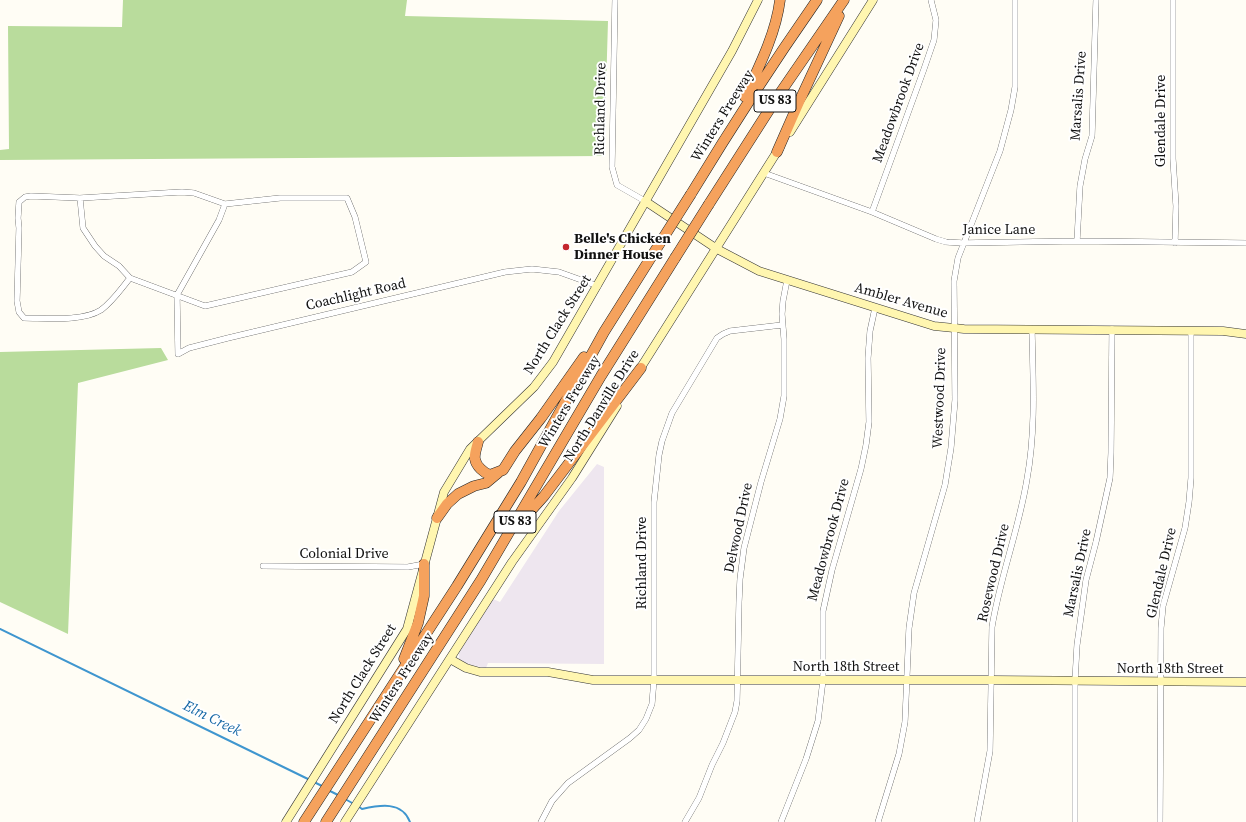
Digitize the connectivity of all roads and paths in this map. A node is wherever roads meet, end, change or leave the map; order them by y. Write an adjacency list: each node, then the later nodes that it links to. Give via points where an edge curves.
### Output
1 (615, 0): 16 (street, Richland Drive, via 612,167 617,185)
2 (758, 0): 16 (main road, North Clack Street, via 732,51)
3 (780, 0): 12 (highway, via 771,37 760,66)
4 (817, 0): 12 (highway, Winters Freeway / US 83, via 780,52)
5 (844, 0): 40 (highway, Winters Freeway / US 83, bridge, via 778,96 600,376)
6 (848, 0): 13 (highway)
7 (873, 0): 13 (main road, North Danville Drive)
8 (931, 0): 18 (street, Meadowbrook Drive, via 936,20 934,40)
9 (1015, 0): 20 (street, Westwood Drive, via 1015,87 1011,110 1000,151)
10 (1096, 0): 19 (street, Marsalis Drive, via 1092,136 1080,186)
11 (1173, 0): 21 (street, Glendale Drive, via 1172,159 1176,206)
12 (718, 150): 34 (highway, Winters Freeway / US 83, bridge)
13 (777, 152): 14 (main road, North Danville Drive)
14 (764, 173): 18 (street, Janice Lane); 23 (main road, North Danville Drive)
15 (80, 198): 17 (street, via 182,192 194,193); 24 (street, via 83,228 87,236 104,256 119,266); 24 (street, via 31,196 18,202 19,312 24,318 90,315 112,301)
16 (645, 201): 23 (main road, Ambler Avenue); 26 (main road, North Clack Street)
17 (225, 204): 27 (street, via 219,220); 27 (street, via 280,198 347,198 355,217 366,262 352,272 205,306)
18 (872, 212): 20 (street, Janice Lane, via 936,239)
19 (1077, 241): 20 (street, Janice Lane); 21 (street, Janice Lane)
20 (963, 243): 30 (street, Westwood Drive, via 954,281)
21 (1175, 243): 22 (street, Janice Lane)
22 (1246, 243)
23 (717, 249): 25 (main road, Ambler Avenue, via 759,271); 36 (main road, North Danville Drive)
24 (130, 278): 27 (street)
25 (787, 280): 28 (main road, Ambler Avenue); 29 (street, Delwood Drive)
26 (598, 286): 27 (street, Coachlight Road, via 559,272 532,269 505,272 228,338 189,348 178,354); 37 (main road, North Clack Street, via 553,362 534,387)
27 (177, 295)
28 (875, 308): 30 (main road, Ambler Avenue, via 934,326); 46 (street, Meadowbrook Drive, via 868,358 869,422 866,445 823,611)
29 (782, 325): 44 (street, Richland Drive, via 730,331 717,338 678,401 662,441 654,502); 45 (street, Delwood Drive, via 784,396 744,548 738,602)
30 (954, 329): 32 (main road, Ambler Avenue); 47 (street, Westwood Drive, via 955,400 951,448 945,485 914,593 909,628)
31 (1112, 329): 32 (main road, Ambler Avenue); 33 (main road, Ambler Avenue); 49 (street, Marsalis Drive, via 1110,478 1086,580 1079,624)
32 (1032, 330): 48 (street, Rosewood Drive, via 1033,412 1028,478 995,609 992,627)
33 (1191, 331): 35 (main road, Ambler Avenue); 50 (street, Glendale Drive, via 1190,490 1185,528 1163,606)
34 (604, 332): 38 (highway); 52 (highway, Winters Freeway / US 83, via 521,482)
35 (1246, 334)
36 (641, 368): 40 (highway, via 544,496); 43 (main road, North Danville Drive, via 572,478 512,562)
37 (478, 442): 38 (highway, via 475,459 485,473 490,475); 39 (main road, North Clack Street, via 470,449 444,492)
38 (503, 470): 39 (highway, via 486,482 458,494)
39 (437, 518): 41 (main road, North Clack Street)
40 (504, 542): 56 (highway, Winters Freeway / US 83)
41 (424, 564): 42 (street, Colonial Drive); 52 (highway, via 424,596 418,623); 54 (main road, North Clack Street, via 407,629)
42 (262, 566)
43 (450, 659): 44 (main road, North 18th Street, via 480,672 548,672 594,680); 53 (main road, North Danville Drive)
44 (654, 679): 45 (main road, North 18th Street); 57 (street, Richland Drive, via 652,704 639,730 568,783 552,801)
45 (738, 680): 46 (main road, North 18th Street); 58 (street, Delwood Drive, via 737,701 732,718 699,798)
46 (822, 680): 47 (main road, North 18th Street); 59 (street, Meadowbrook Drive, via 818,721)
47 (907, 680): 48 (main road, North 18th Street); 60 (street, Westwood Drive, via 905,722 899,754)
48 (992, 680): 49 (main road, North 18th Street); 61 (street, Rosewood Drive, via 990,751)
49 (1075, 682): 50 (main road, North 18th Street); 62 (street, Marsalis Drive)
50 (1160, 682): 51 (main road, North 18th Street); 63 (street, Glendale Drive)
51 (1246, 682)
52 (389, 690): 55 (highway, Winters Freeway / US 83)
53 (346, 821)
54 (286, 822)
55 (304, 822)
56 (326, 822)
57 (541, 822)
58 (685, 822)
59 (781, 822)
60 (878, 822)
61 (976, 822)
62 (1075, 822)
63 (1160, 822)

